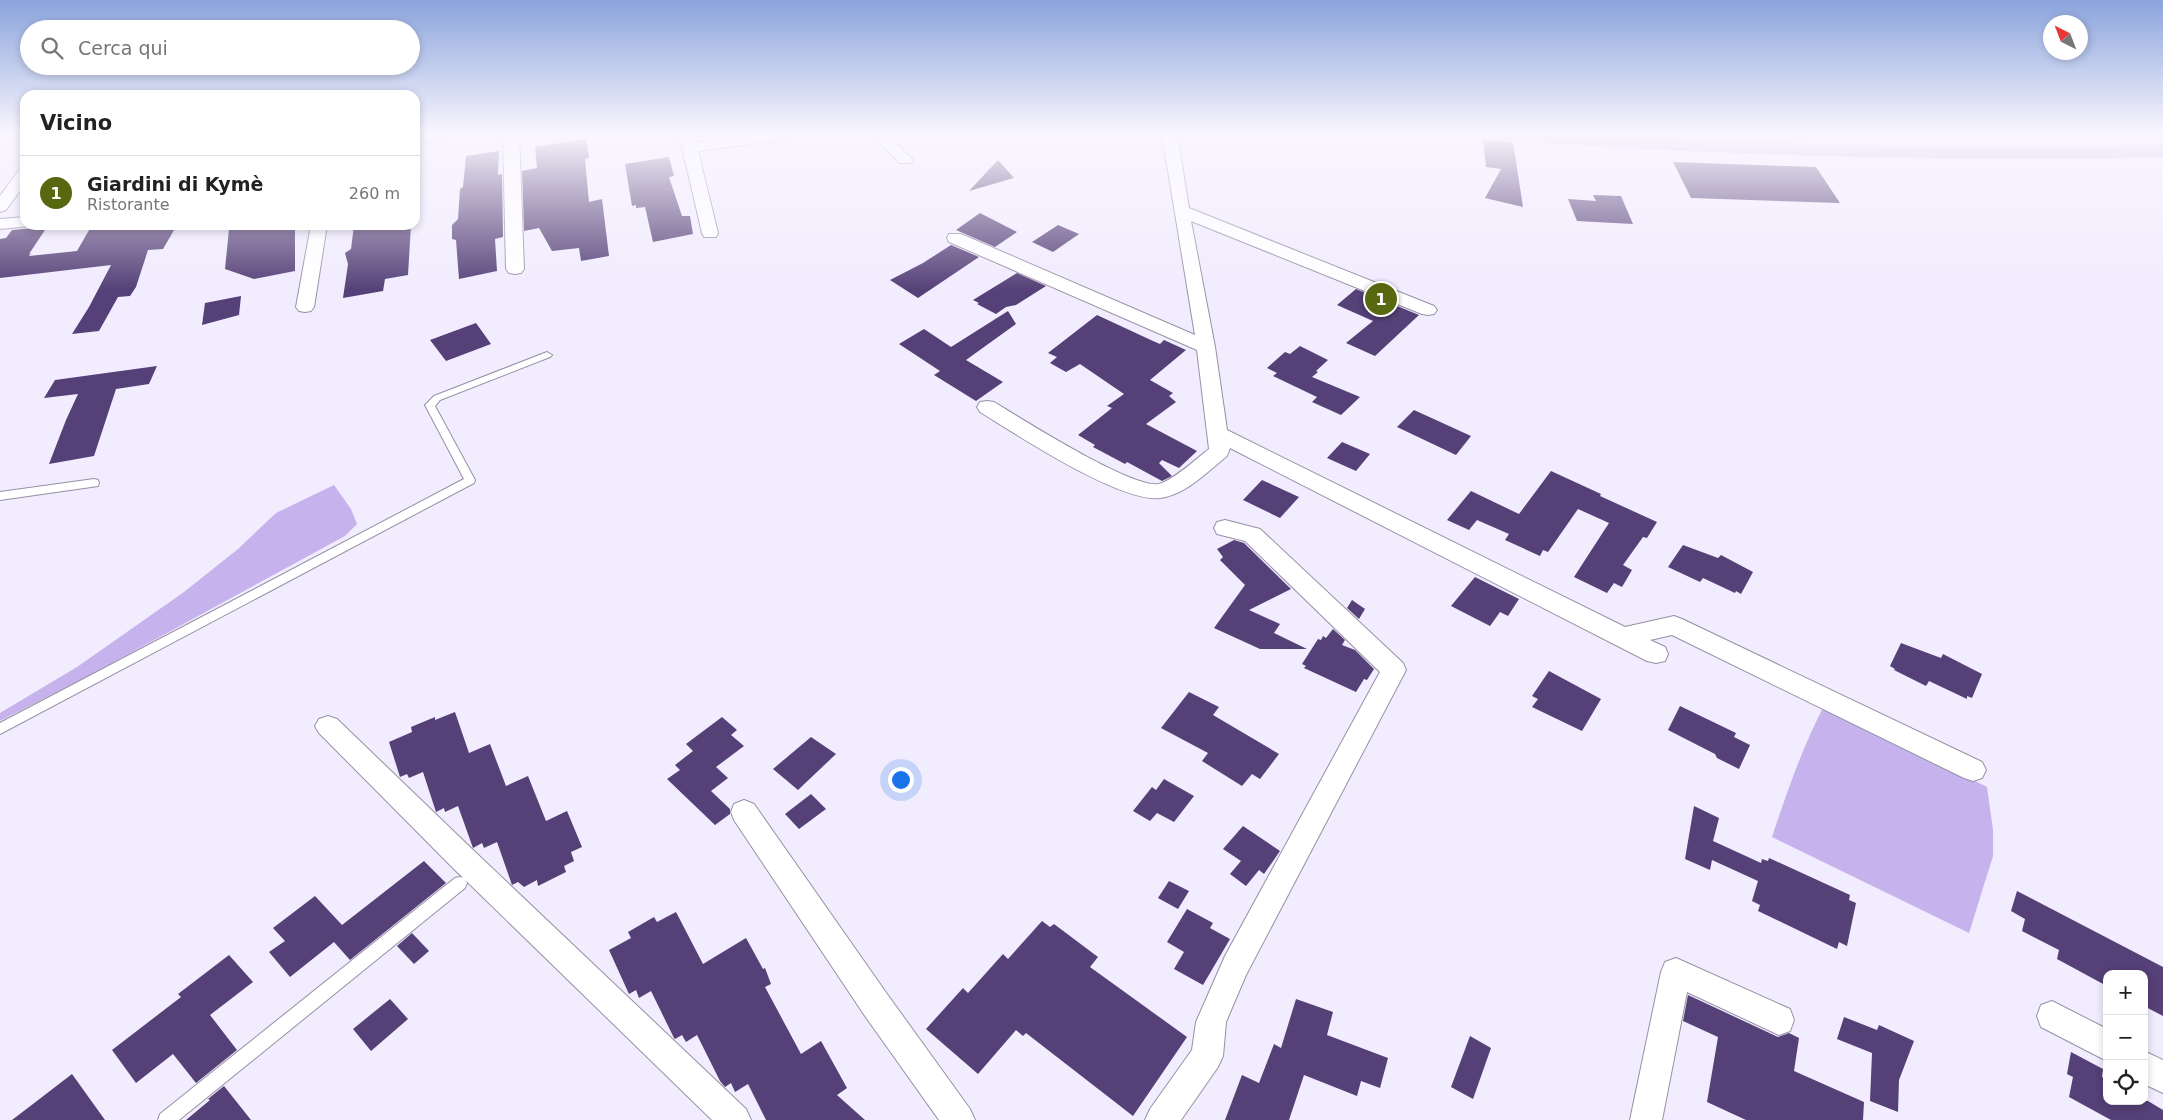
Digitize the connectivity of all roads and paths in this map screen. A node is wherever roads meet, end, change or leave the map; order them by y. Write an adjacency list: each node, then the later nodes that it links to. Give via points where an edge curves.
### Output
1 (16, 186): 5 (street)
2 (513, 186): 12 (street)
3 (699, 186): 10 (street)
4 (1177, 186): 6 (street)
5 (0, 207)
6 (1181, 211): 14 (street); 15 (street)
7 (20, 222): 8 (street)
8 (0, 224)
9 (318, 230): 13 (street)
10 (710, 233)
11 (955, 238): 15 (street)
12 (515, 269)
13 (305, 307)
14 (1428, 310)
15 (1206, 347): 18 (street)
16 (547, 355): 25 (lane, via 437,398 430,405 470,480)
17 (987, 407): 18 (street, via 1082,462 1135,489 1146,491 1159,492 1173,485 1220,450)
18 (1218, 434): 22 (street)
19 (94, 483): 20 (lane)
20 (0, 496)
21 (1225, 528): 37 (street, via 1252,535 1394,670 1235,966 1211,1022 1207,1056)
22 (1623, 637): 23 (street); 26 (street, via 1674,625)
23 (1656, 654)
24 (328, 726): 35 (street)
25 (0, 729)
26 (1973, 770)
27 (744, 812): 36 (street)
28 (460, 883): 34 (lane)
29 (2052, 1016): 31 (street)
30 (1779, 1020): 38 (street, via 1676,972)
31 (2103, 1044)
32 (2148, 1069): 33 (street)
33 (2163, 1077)
34 (166, 1120)
35 (735, 1120)
36 (959, 1120)
37 (1161, 1120)
38 (1646, 1120)

